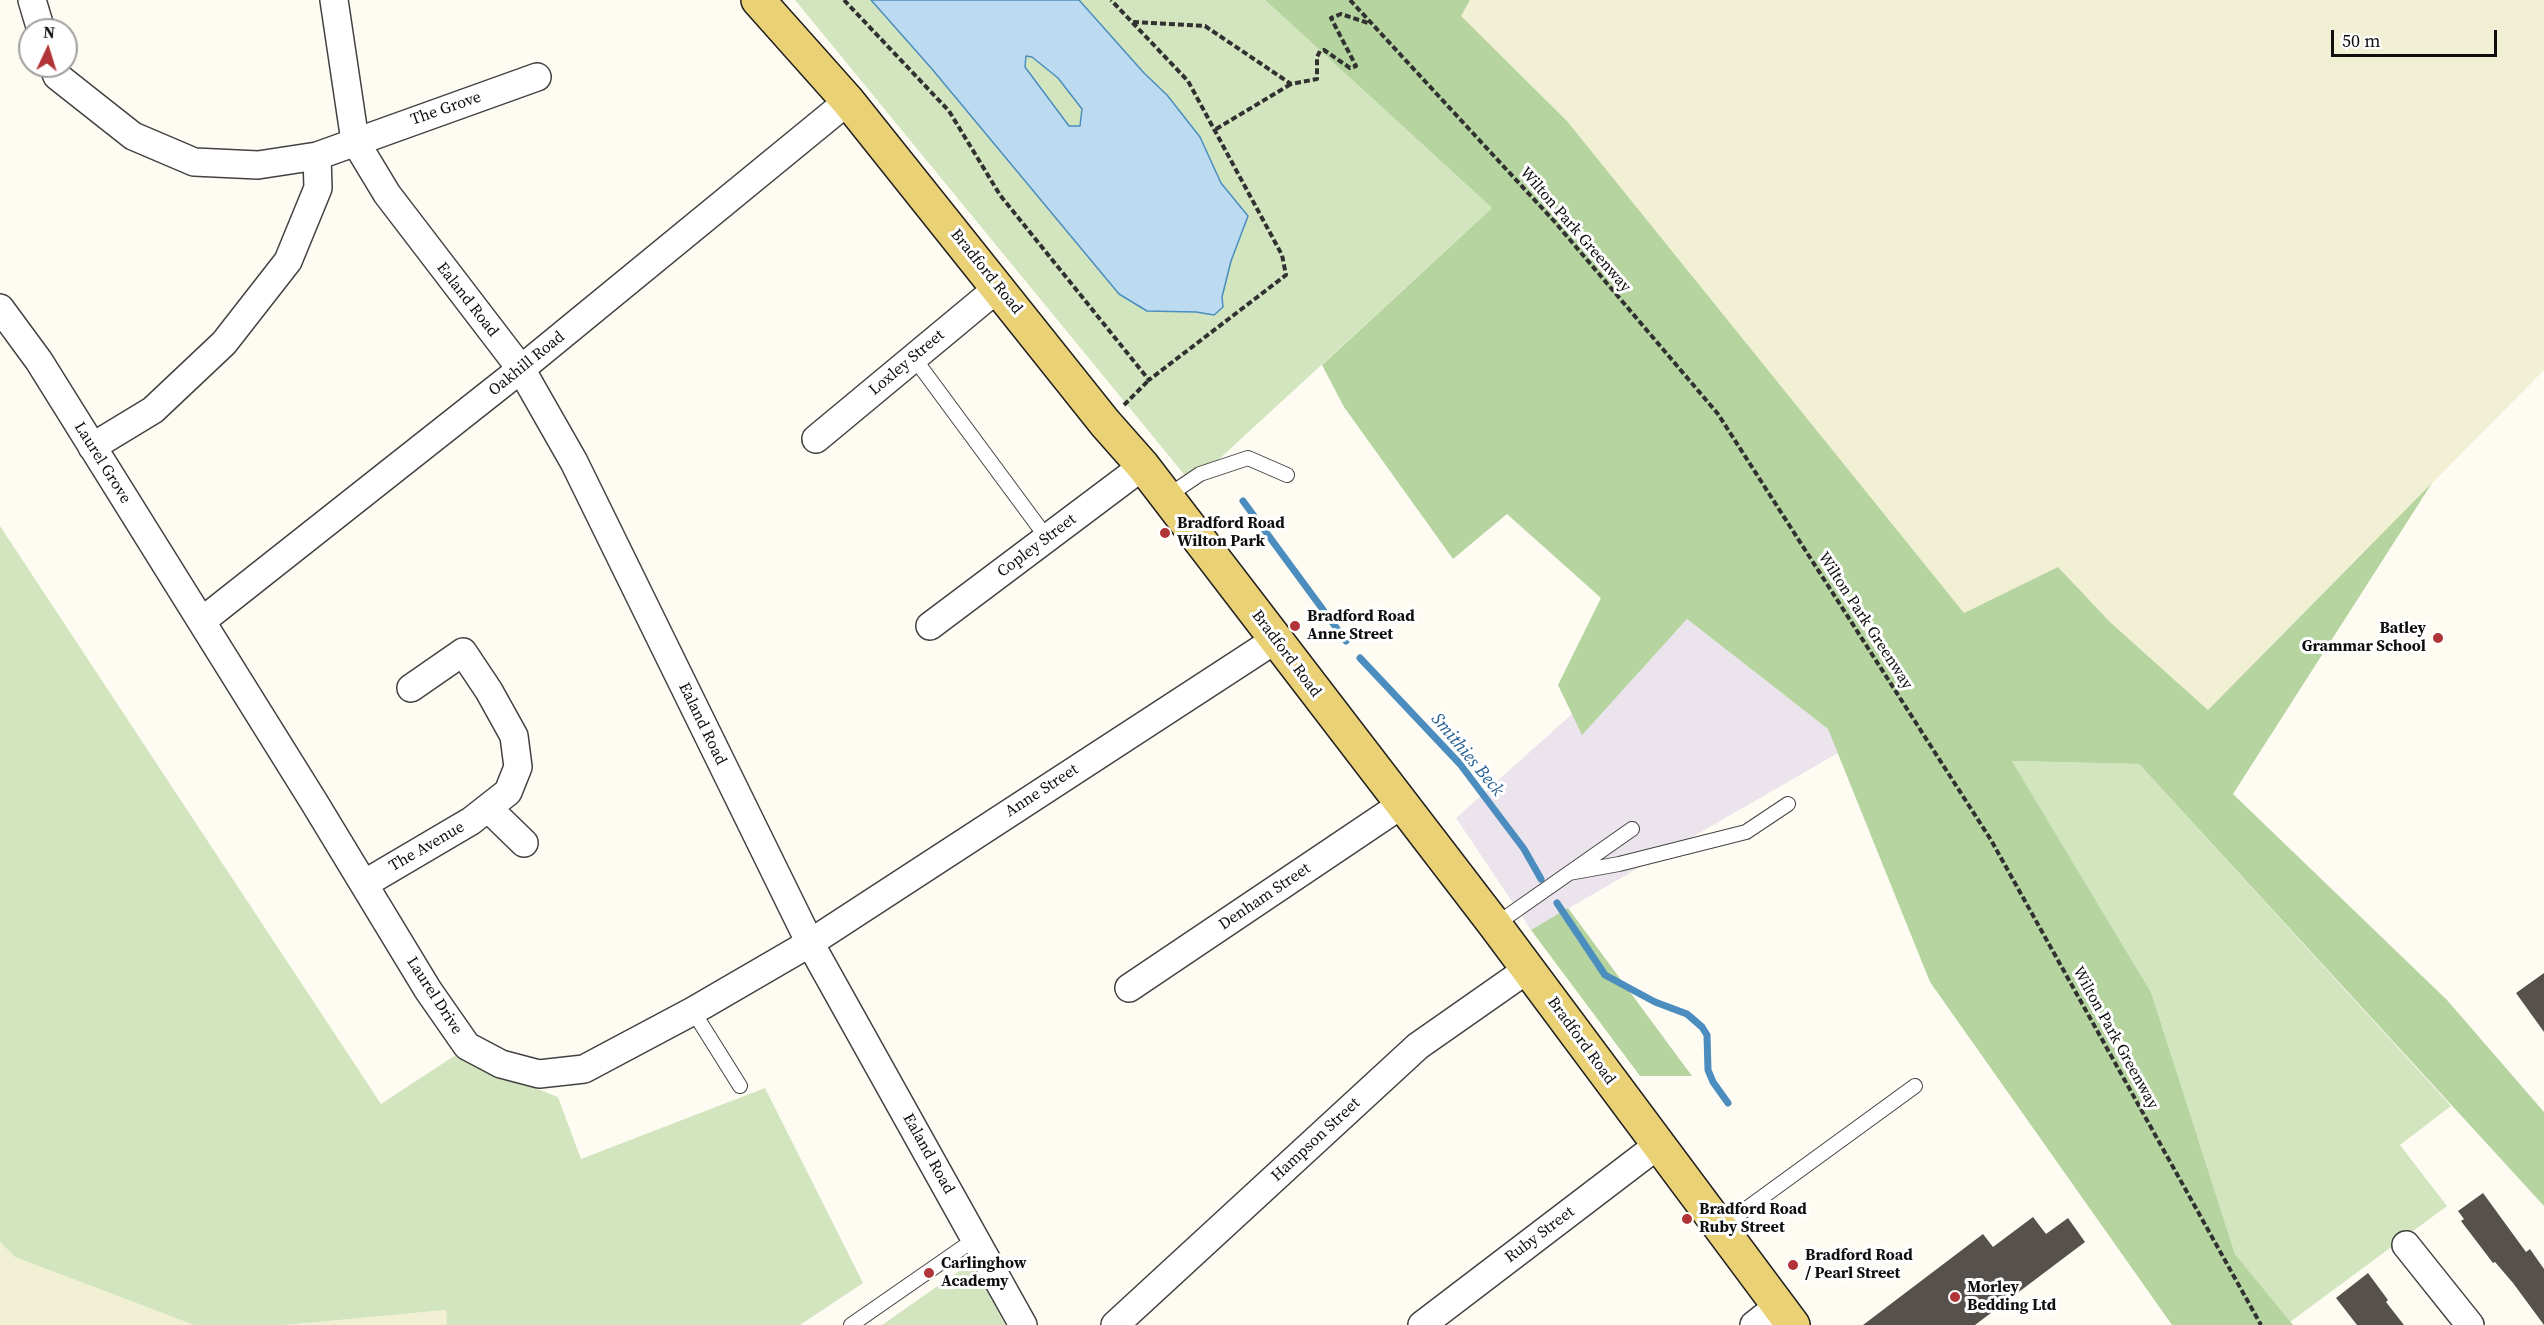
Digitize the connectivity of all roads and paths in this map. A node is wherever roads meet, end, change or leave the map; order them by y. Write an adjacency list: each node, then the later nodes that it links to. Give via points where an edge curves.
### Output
1 (32, 0): 7 (street)
2 (334, 0): 15 (street)
3 (758, 0): 13 (main road, Bradford Road)
4 (844, 0): 21 (path, via 949,111 1000,195)
5 (1111, 0): 8 (path)
6 (1350, 0): 9 (path, Wilton Park Greenway)
7 (37, 18)
8 (1132, 22): 12 (path, via 1205,26); 14 (path, via 1188,81)
9 (1369, 23): 12 (path, via 1341,14 1331,18 1356,66 1350,69 1320,51 1317,79); 56 (path, Wilton Park Greenway, via 1554,221 1718,414 1990,840)
10 (537, 77): 15 (street, The Grove)
11 (60, 78): 16 (street, The Grove, via 133,136 194,162 258,165)
12 (1291, 84): 14 (path)
13 (848, 101): 17 (main road, Bradford Road); 20 (street, Oakhill Road)
14 (1216, 129): 21 (path, via 1282,255 1286,275)
15 (355, 141): 16 (street, The Grove); 20 (street, Ealand Road, via 387,194)
16 (317, 156): 24 (street, via 318,188 288,261 224,343 153,410)
17 (999, 287): 19 (street, Loxley Street); 22 (main road, Bradford Road)
18 (0, 308): 24 (street, Laurel Grove, via 39,361)
19 (914, 358): 23 (street, Loxley Street); 28 (lane)
20 (521, 369): 29 (street, Oakhill Road); 41 (street, Ealand Road, via 574,462)
21 (1149, 380): 22 (path)
22 (1105, 423): 25 (main road, Bradford Road)
23 (816, 439)
24 (92, 447): 29 (street, Laurel Grove)
25 (1143, 466): 27 (main road, Bradford Road); 28 (street, Copley Street)
26 (1287, 475): 27 (lane, via 1248,458 1200,474)
27 (1166, 497): 31 (main road, Bradford Road)
28 (1047, 538): 30 (street, Copley Street)
29 (202, 621): 39 (street, Laurel Drive)
30 (930, 626)
31 (1275, 640): 34 (main road, Bradford Road); 41 (street, Anne Street)
32 (411, 688): 35 (street, The Avenue, via 463,652 489,691 514,736 518,767 508,792)
33 (1788, 804): 38 (lane, via 1746,832)
34 (1401, 805): 40 (main road, Bradford Road); 43 (street, Denham Street)
35 (488, 808): 37 (street); 39 (street, The Avenue)
36 (1632, 829): 38 (lane)
37 (524, 843)
38 (1569, 873): 40 (lane)
39 (364, 884): 44 (street, Laurel Drive, via 467,1046 501,1064 539,1074 584,1069)
40 (1495, 925): 42 (main road, Bradford Road)
41 (810, 943): 44 (street, Laurel Drive); 49 (street, Ealand Road)
42 (1528, 969): 47 (main road, Bradford Road); 54 (street, Hampson Street, via 1418,1046)
43 (1129, 988)
44 (693, 1011): 45 (lane)
45 (740, 1086)
46 (1915, 1086): 48 (lane)
47 (1658, 1145): 48 (main road, Bradford Road); 55 (street, Ruby Street)
48 (1720, 1228): 51 (main road, Bradford Road)
49 (975, 1239): 52 (lane); 53 (street, Ealand Road)
50 (2406, 1245): 57 (street)
51 (1775, 1319)
52 (851, 1325)
53 (1023, 1325)
54 (1115, 1325)
55 (1422, 1325)
56 (2261, 1325)
57 (2470, 1325)

